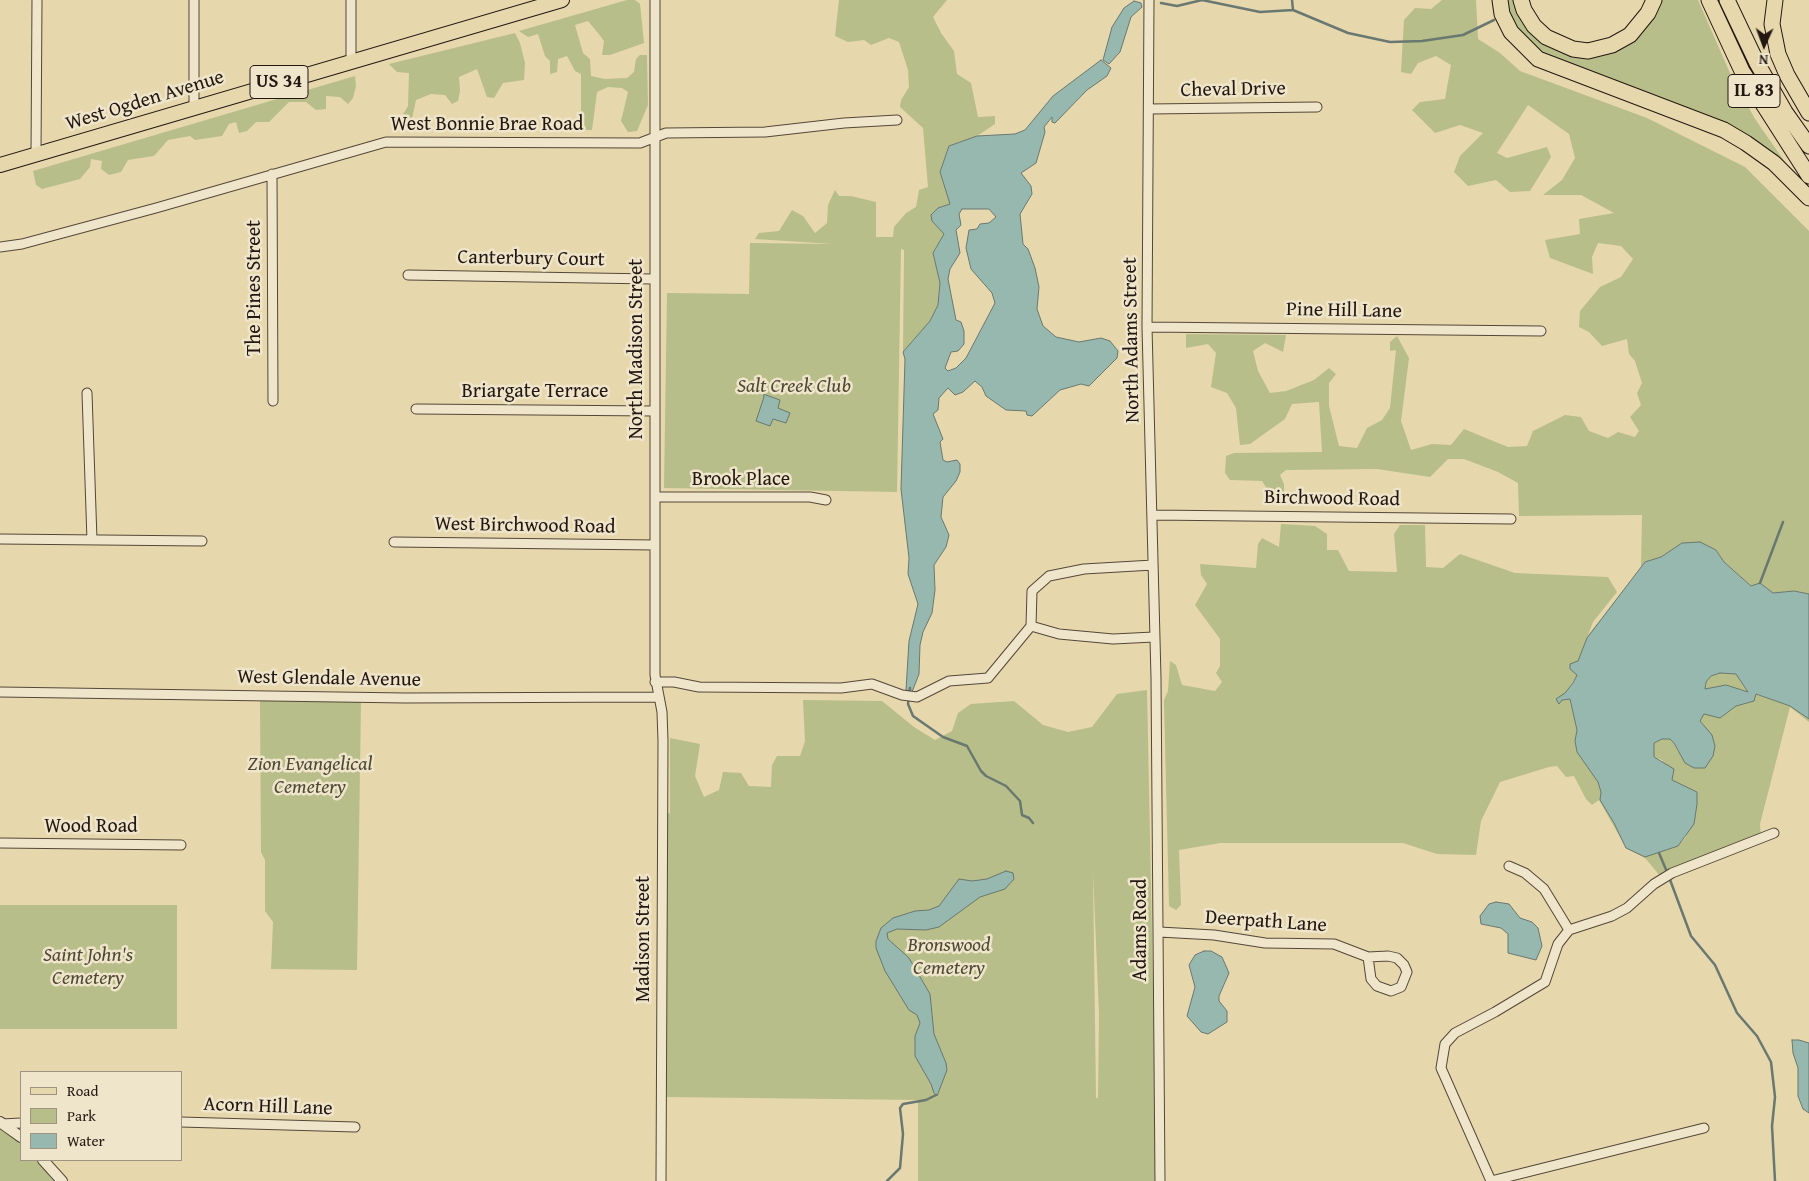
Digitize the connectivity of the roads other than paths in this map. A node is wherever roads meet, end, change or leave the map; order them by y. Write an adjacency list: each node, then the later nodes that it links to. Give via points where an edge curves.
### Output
1 (37, 0): 21 (street)
2 (194, 0): 14 (street)
3 (351, 0): 13 (street)
4 (562, 0): 13 (main road, West Ogden Avenue / US 34)
5 (654, 0): 19 (street, North Madison Street)
6 (1149, 0): 16 (street, North Adams Street)
7 (1500, 0): 25 (highway, via 1502,14 1511,32 1538,59 1724,130 1774,163)
8 (1521, 0): 9 (highway, via 1534,26 1546,37 1573,49 1588,51 1612,45 1630,35)
9 (1654, 0)
10 (1709, 0): 24 (highway, IL 83, via 1742,71)
11 (1727, 0): 20 (highway, IL 83, via 1757,63)
12 (1774, 0): 17 (highway, via 1772,24 1778,54)
13 (351, 62): 14 (main road, West Ogden Avenue / US 34)
14 (194, 107): 21 (main road, West Ogden Avenue / US 34)
15 (1317, 107): 16 (street, Cheval Drive)
16 (1149, 109): 29 (street, North Adams Street)
17 (1809, 113)
18 (897, 120): 19 (street, West Bonnie Brae Road, via 766,132 666,133)
19 (655, 136): 23 (street, West Bonnie Brae Road, via 640,143 394,141); 28 (street, North Madison Street)
20 (1809, 146)
21 (36, 154): 22 (main road, West Ogden Avenue / US 34)
22 (0, 165)
23 (272, 174): 26 (street, West Bonnie Brae Road, via 22,244); 32 (street, The Pines Street)
24 (1809, 176)
25 (1809, 198)
26 (0, 247)
27 (408, 275): 28 (street, Canterbury Court)
28 (653, 279): 34 (street, North Madison Street)
29 (1148, 327): 30 (street, Pine Hill Lane); 37 (street, North Adams Street)
30 (1541, 331)
31 (87, 393): 40 (street)
32 (273, 401)
33 (416, 409): 34 (street, Briargate Terrace)
34 (654, 411): 35 (street, North Madison Street)
35 (655, 497): 36 (street, Brook Place, via 810,497); 43 (street, North Madison Street)
36 (826, 500)
37 (1153, 515): 38 (street, Birchwood Road); 44 (street, North Adams Street)
38 (1511, 518)
39 (0, 539): 40 (street)
40 (92, 540): 41 (street)
41 (202, 541)
42 (394, 542): 43 (street, West Birchwood Road)
43 (655, 545): 48 (street, North Madison Street)
44 (1153, 564): 45 (street, via 1084,569 1049,576 1032,591); 46 (street, North Adams Street)
45 (1031, 626): 46 (street, via 1060,634 1104,639); 48 (street, via 988,678 949,681 917,697 872,684 841,688 709,687)
46 (1154, 637): 47 (street, North Adams Street)
47 (1156, 678): 56 (street, Adams Road)
48 (655, 682): 50 (street, North Madison Street)
49 (0, 692): 50 (street, West Glendale Avenue, via 405,698)
50 (658, 697): 66 (street, Madison Street, via 663,741)
51 (1774, 834): 55 (street, via 1669,874 1627,908)
52 (0, 843): 53 (street, Wood Road)
53 (181, 845)
54 (1509, 866): 55 (street, via 1525,873 1544,889)
55 (1569, 930): 68 (street, via 1558,944 1545,982 1455,1033 1445,1044 1441,1068)
56 (1159, 932): 57 (street, Deerpath Lane, via 1214,935 1265,943 1334,944); 67 (street, Adams Road)
57 (1368, 957): 57 (street, Deerpath Lane, via 1397,958 1407,972 1400,987 1391,991 1377,986 1371,979)
58 (182, 1122): 61 (street, Acorn Hill Lane)
59 (1, 1123): 60 (street); 63 (street)
60 (20, 1123)
61 (355, 1127)
62 (1704, 1128): 68 (street)
63 (20, 1136)
64 (44, 1161): 65 (street)
65 (62, 1181)
66 (661, 1181)
67 (1160, 1181)
68 (1491, 1181)

